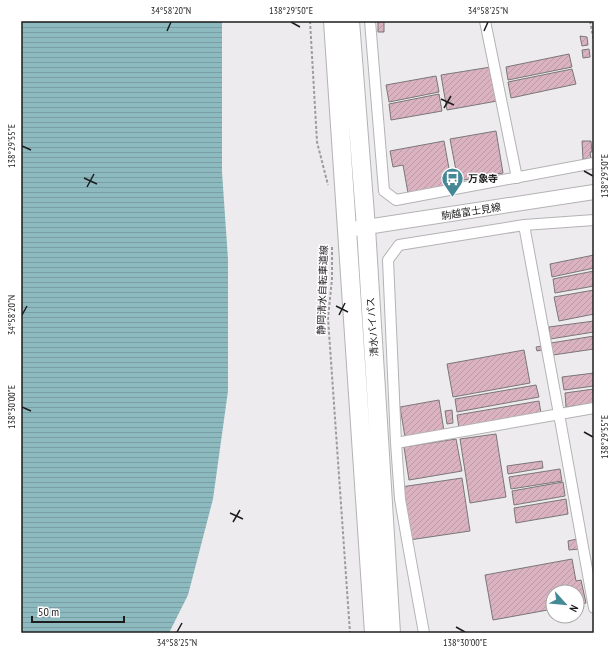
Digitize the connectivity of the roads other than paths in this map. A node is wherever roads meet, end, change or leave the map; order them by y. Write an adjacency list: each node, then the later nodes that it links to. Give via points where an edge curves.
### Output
1 (333, 21): 11 (highway, 清水バイパス)
2 (350, 21): 10 (highway, 清水バイパス)
3 (370, 21): 6 (street, via 384,191 396,200)
4 (485, 21): 6 (street)
5 (594, 163): 6 (street)
6 (516, 178)
7 (594, 192): 10 (main road, 駒越富士見線)
8 (594, 220): 9 (street)
9 (524, 225): 13 (street); 14 (street, via 399,245 388,260)
10 (366, 228): 11 (main road, 駒越富士見線); 17 (highway, 清水バイパス)
11 (347, 230): 16 (highway, 清水バイパス)
12 (594, 408): 13 (street)
13 (559, 414): 14 (street); 15 (street)
14 (396, 444): 18 (street, via 400,499)
15 (594, 608)
16 (374, 633)
17 (391, 633)
18 (424, 633)

